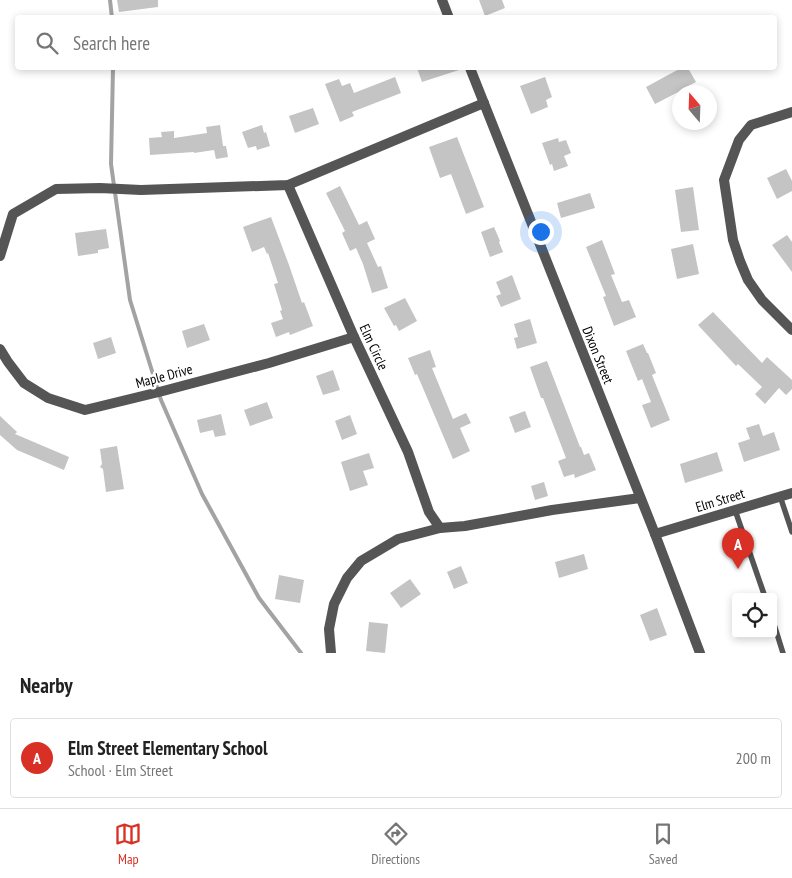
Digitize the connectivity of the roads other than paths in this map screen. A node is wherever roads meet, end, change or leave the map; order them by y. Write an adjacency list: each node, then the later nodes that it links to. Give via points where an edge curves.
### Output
1 (442, 0): 2 (street)
2 (448, 15)
3 (471, 70): 4 (street, Dixon Street)
4 (484, 103): 6 (street); 13 (street, Dixon Street)
5 (792, 112): 8 (street, via 751,125 739,140 724,180 733,240 748,280 762,300)
6 (288, 185): 7 (street, via 56,189 13,214); 9 (street, Elm Circle)
7 (0, 256)
8 (792, 330)
9 (354, 337): 10 (street, Maple Drive, via 269,363 85,410 48,398 24,383); 15 (street, Elm Circle, via 408,452 428,512)
10 (0, 350)
11 (792, 493): 12 (street, Elm Street)
12 (780, 496): 14 (street, Elm Street); 16 (lane)
13 (640, 498): 15 (street); 17 (street, Dixon Street)
14 (735, 510): 17 (street, Elm Street); 18 (lane)
15 (440, 528): 20 (street, via 398,539 361,561 347,578 334,604 329,629)
16 (792, 532)
17 (655, 534): 21 (street, Dixon Street)
18 (764, 593)
19 (777, 633): 22 (lane)
20 (330, 653)
21 (700, 653)
22 (784, 653)

